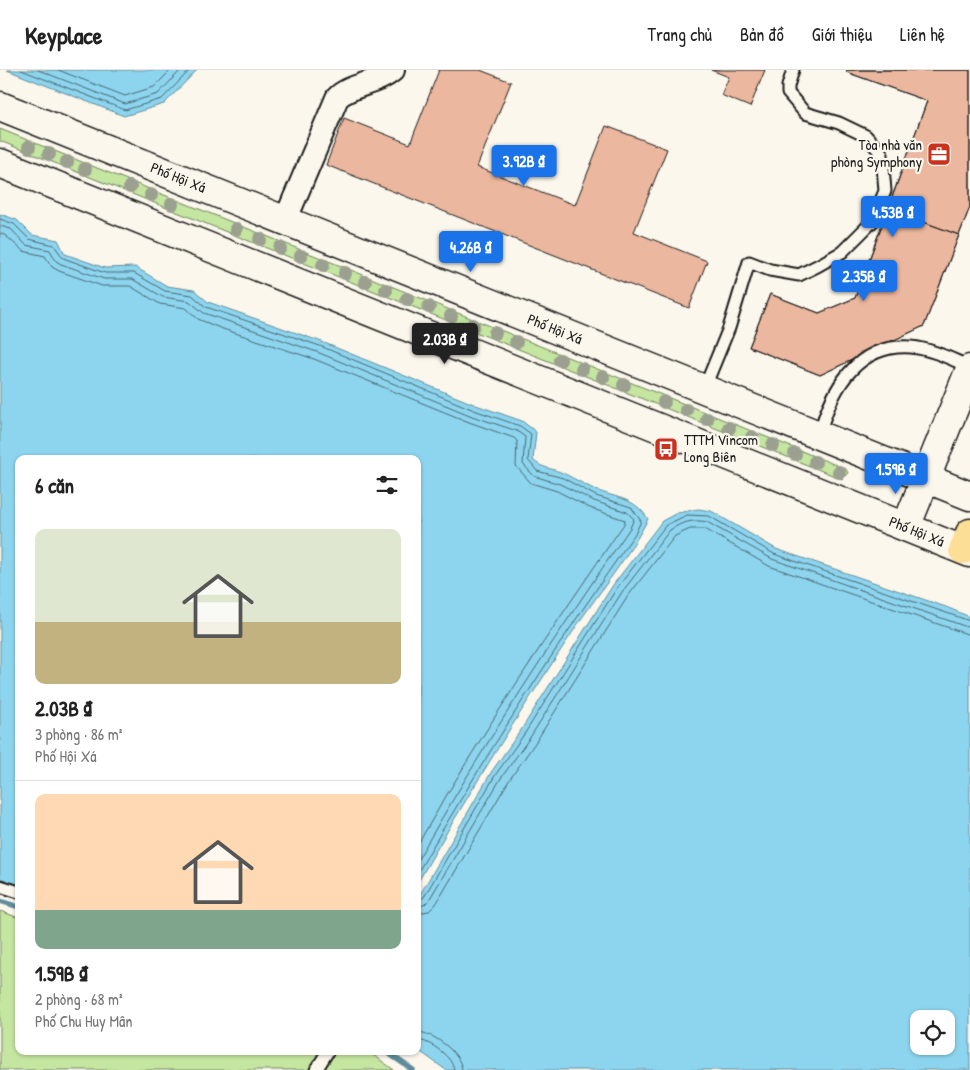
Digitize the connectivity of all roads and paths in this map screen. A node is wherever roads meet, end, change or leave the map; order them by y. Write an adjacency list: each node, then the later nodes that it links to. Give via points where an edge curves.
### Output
1 (393, 70): 5 (street, via 374,83 345,91 337,98)
2 (793, 70): 7 (lane, via 788,93 805,113 839,123 866,136 882,154 885,191 872,222 842,252 800,275 770,270 750,262 729,328)
3 (0, 106): 5 (main road, Phố Hội Xá)
4 (0, 163): 11 (main road, Phố Hội Xá)
5 (285, 220): 7 (main road, Phố Hội Xá)
6 (970, 368): 8 (lane, via 911,347 884,351 860,363 840,382 827,406); 9 (main road)
7 (704, 389): 8 (main road, Phố Hội Xá)
8 (819, 435): 9 (main road, Phố Hội Xá)
9 (926, 478): 10 (main road, Phố Hội Xá); 11 (main road)
10 (970, 496)
11 (906, 527): 12 (main road, Phố Hội Xá)
12 (968, 545)
13 (0, 886): 14 (lane)
14 (15, 891)
15 (325, 1055): 16 (lane)
16 (316, 1070)

